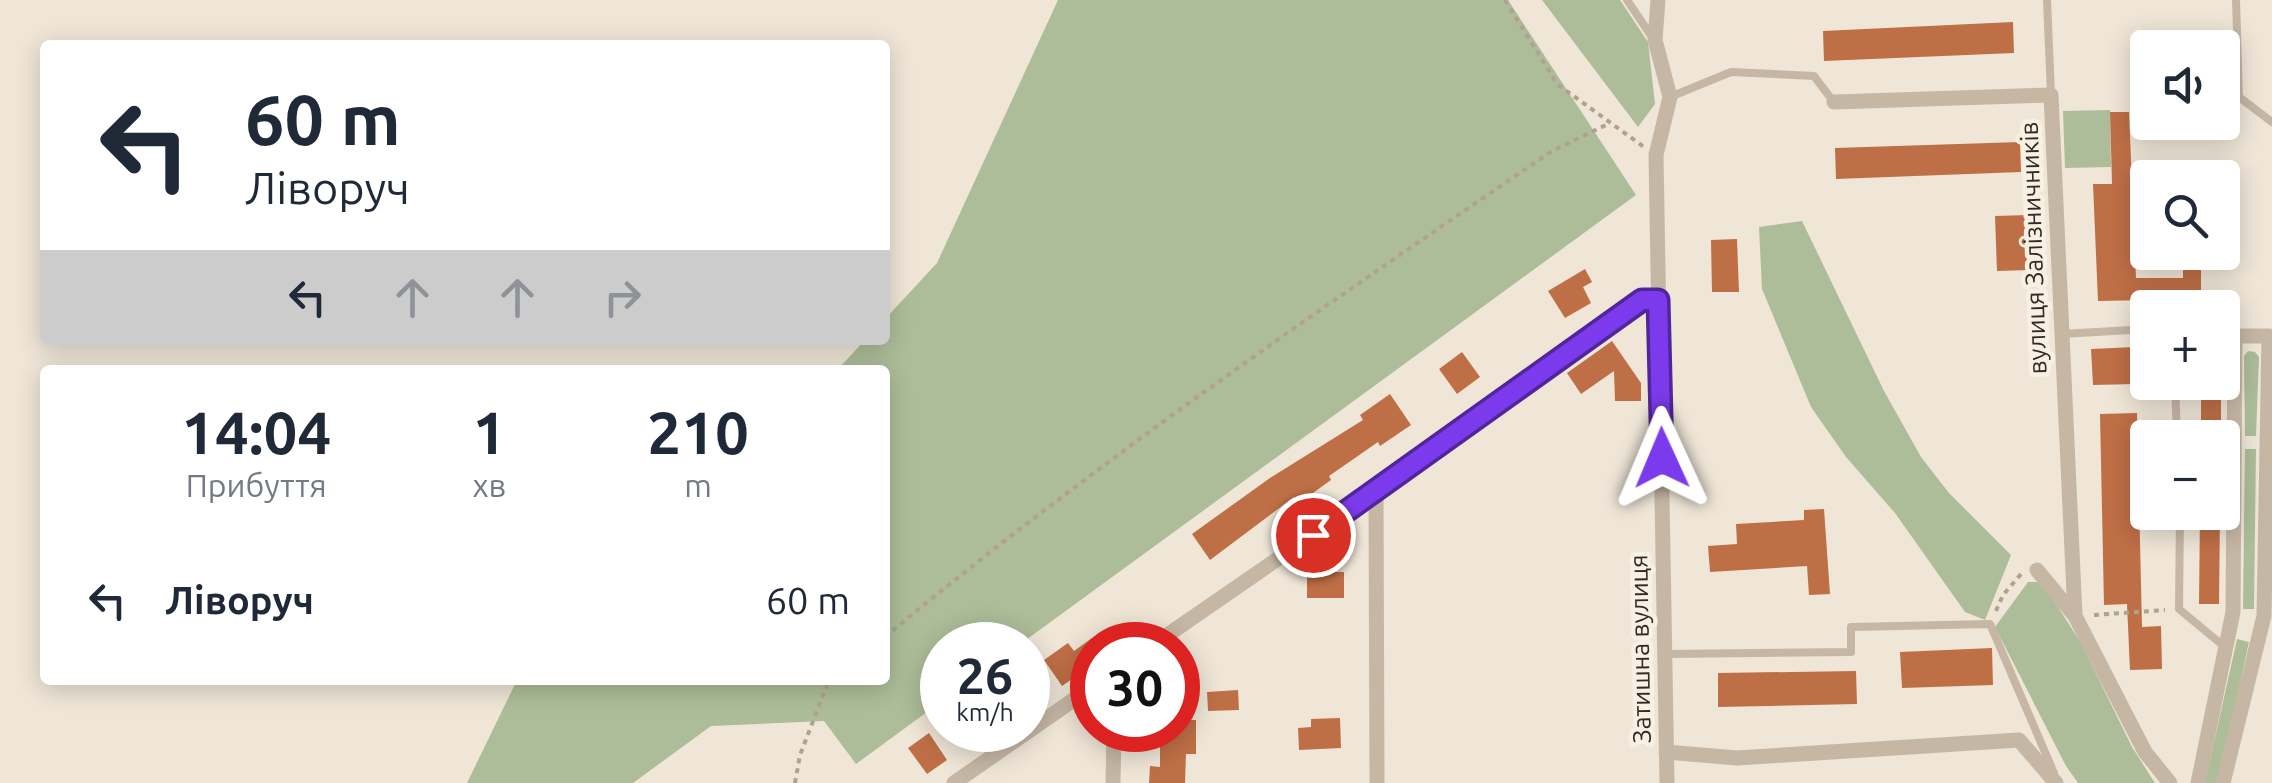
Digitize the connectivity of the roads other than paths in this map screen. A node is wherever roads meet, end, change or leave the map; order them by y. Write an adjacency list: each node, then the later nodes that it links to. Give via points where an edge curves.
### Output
1 (1627, 0): 5 (lane)
2 (1658, 0): 5 (street)
3 (2047, 0): 6 (lane)
4 (2236, 0): 9 (lane, via 2239,97)
5 (1655, 40): 7 (street)
6 (2051, 95): 8 (street, вулиця Залізничників); 12 (street, вулиця Залізничників)
7 (1670, 97): 8 (lane, via 1731,72 1814,76); 10 (street, Затишна вулиця, via 1656,155)
8 (1834, 102)
9 (2272, 122)
10 (1658, 300): 15 (street, via 1642,300); 21 (street, Затишна вулиця)
11 (2130, 330): 12 (lane)
12 (2061, 334): 18 (street, вулиця Залізничників)
13 (2240, 335): 32 (street, via 2269,336 2264,616)
14 (2230, 400): 20 (street, via 2233,612)
15 (1376, 490): 19 (street); 27 (street)
16 (2180, 530): 20 (lane, via 2179,610)
17 (2037, 570): 18 (street)
18 (2075, 616): 30 (street, via 2146,752)
19 (1187, 622)
20 (2226, 648): 31 (street)
21 (1666, 654): 24 (street, Затишна вулиця); 29 (lane, via 1851,652 1851,627 1990,624)
22 (1070, 702): 25 (street)
23 (1114, 752): 26 (street)
24 (1666, 752): 28 (street, Затишна вулиця); 29 (street, via 1738,758 2019,740)
25 (954, 783)
26 (1113, 783)
27 (1377, 783)
28 (1667, 783)
29 (2057, 783)
30 (2170, 783)
31 (2198, 783)
32 (2224, 783)

